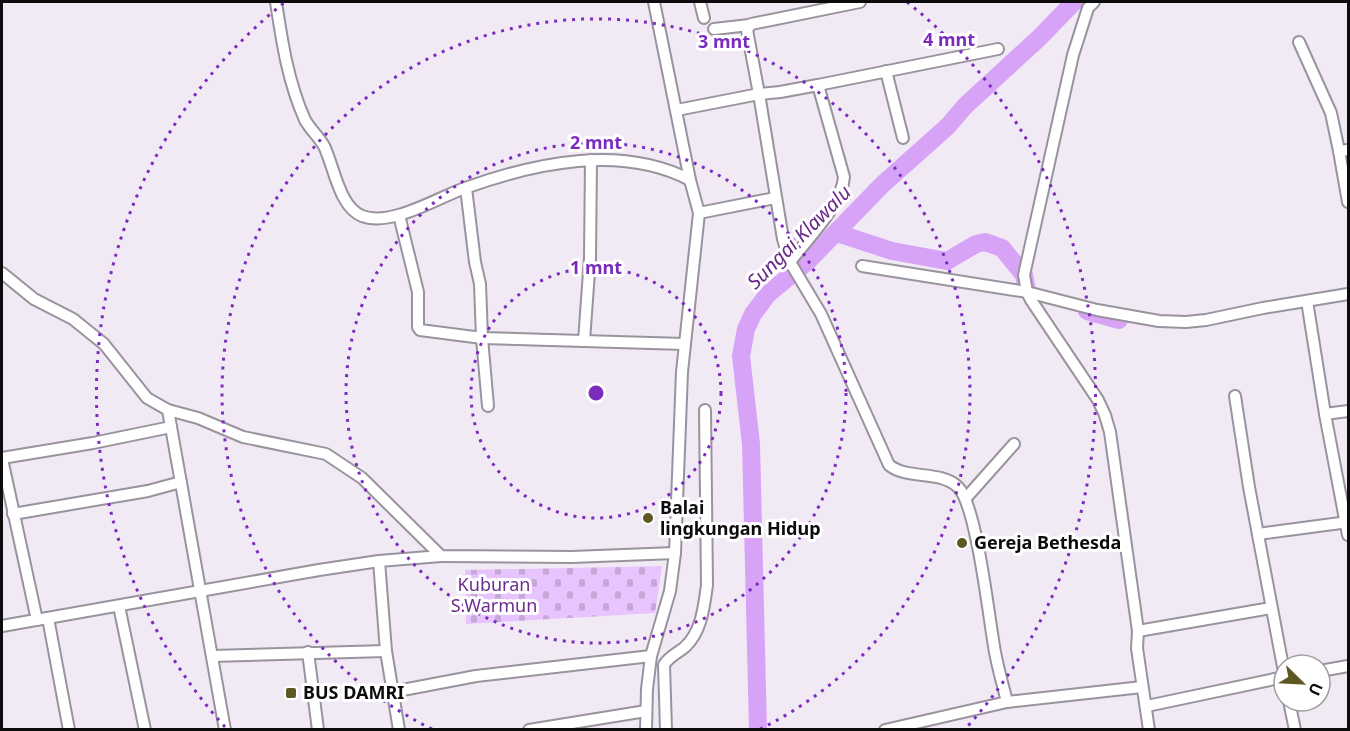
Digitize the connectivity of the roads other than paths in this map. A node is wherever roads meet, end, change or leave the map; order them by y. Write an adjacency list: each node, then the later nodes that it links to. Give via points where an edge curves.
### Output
1 (276, 2): 23 (street, via 285,63 294,92 306,122 323,145 343,198 360,216)
2 (654, 2): 14 (street)
3 (700, 2): 6 (street)
4 (860, 2): 7 (street)
5 (1088, 4): 27 (street, via 1024,275)
6 (704, 18)
7 (749, 26): 8 (street); 13 (street)
8 (714, 29)
9 (1299, 42): 16 (street)
10 (998, 49): 11 (street)
11 (886, 71): 12 (street); 15 (street)
12 (818, 85): 13 (street); 24 (street, via 844,177 843,188)
13 (759, 94): 14 (street); 20 (street)
14 (677, 110): 18 (street)
15 (903, 138)
16 (1344, 150): 21 (street)
17 (591, 160): 18 (street, via 656,167); 19 (street, via 551,165); 31 (street)
18 (690, 180): 22 (street)
19 (466, 188): 23 (street); 30 (street, via 480,284)
20 (775, 198): 22 (street); 24 (street)
21 (1348, 202)
22 (699, 213): 32 (street)
23 (399, 215): 30 (street, via 418,292 420,330)
24 (793, 266): 43 (street, via 821,314 889,465 947,480)
25 (862, 266): 27 (street)
26 (2, 273): 35 (street, via 34,299 90,332 147,398)
27 (1027, 292): 29 (street, via 1127,316 1186,322); 57 (street, via 1105,415)
28 (1348, 294): 29 (street)
29 (1307, 301): 38 (street)
30 (482, 339): 31 (street); 34 (street)
31 (584, 341): 32 (street)
32 (684, 344): 48 (street)
33 (1235, 396): 46 (street)
34 (488, 406)
35 (168, 410): 39 (street); 49 (street, via 243,437 326,454 362,477)
36 (705, 410): 79 (street, via 707,585 695,633 664,665)
37 (1348, 411): 38 (street)
38 (1325, 414): 45 (street)
39 (171, 427): 41 (street); 42 (street)
40 (1014, 444): 43 (street)
41 (2, 459): 44 (street)
42 (181, 482): 44 (street); 51 (street)
43 (966, 498): 68 (street)
44 (13, 514): 55 (street)
45 (1347, 522): 46 (street); 47 (street)
46 (1258, 534): 53 (street)
47 (1348, 535)
48 (675, 553): 49 (street); 62 (street, via 670,591)
49 (441, 556): 50 (street)
50 (379, 561): 51 (street); 58 (street)
51 (200, 591): 52 (street); 61 (street)
52 (118, 606): 54 (street); 73 (street)
53 (1271, 608): 57 (street); 60 (street)
54 (48, 618): 55 (street); 72 (street)
55 (37, 620): 56 (street)
56 (2, 626)
57 (1138, 631): 66 (street)
58 (386, 651): 59 (street); 67 (street)
59 (308, 652): 61 (street); 75 (street)
60 (1280, 653)
61 (212, 656): 74 (street)
62 (651, 656): 67 (street, via 476,676); 70 (street)
63 (1348, 666): 64 (street)
64 (1332, 669)
65 (1272, 680): 69 (street)
66 (1142, 687): 68 (street); 69 (street)
67 (392, 692): 76 (street)
68 (1007, 702): 80 (street)
69 (1147, 706): 81 (street)
70 (646, 711): 77 (street); 78 (street)
71 (1292, 713): 82 (street)
72 (69, 729)
73 (145, 729)
74 (225, 729)
75 (318, 729)
76 (399, 729)
77 (529, 729)
78 (646, 729)
79 (666, 729)
80 (885, 729)
81 (1149, 729)
82 (1295, 729)

